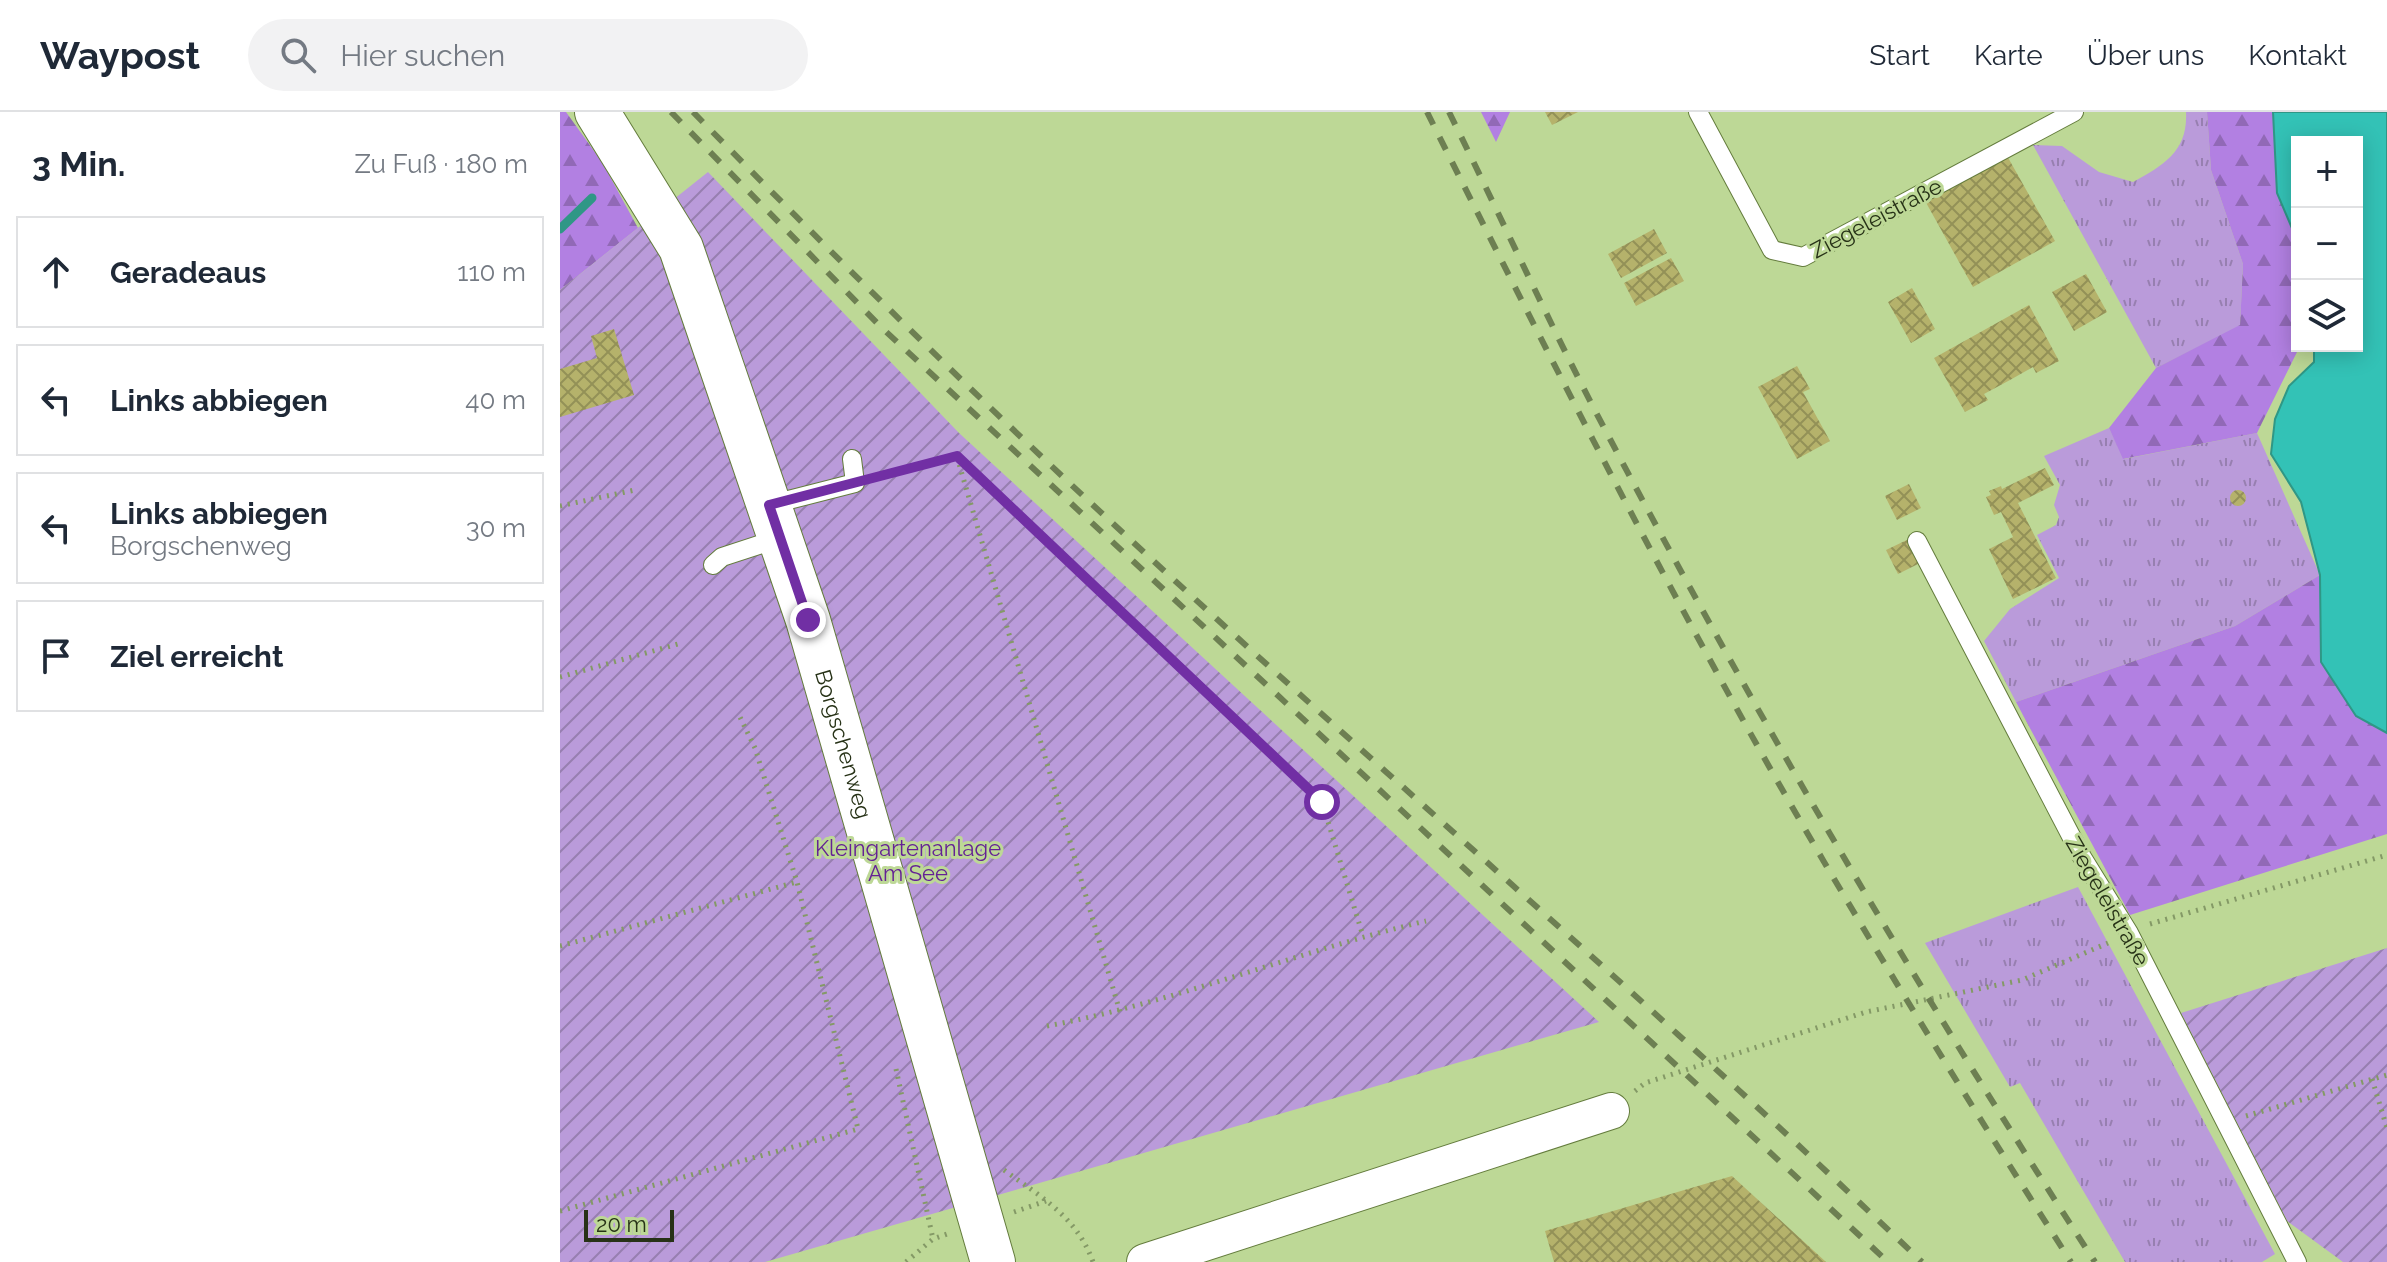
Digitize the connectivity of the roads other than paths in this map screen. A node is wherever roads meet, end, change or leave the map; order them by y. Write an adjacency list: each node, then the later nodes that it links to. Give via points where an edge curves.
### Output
1 (597, 112): 5 (street, Borgschenweg, via 681,248)
2 (1698, 112): 3 (lane, Ziegeleistraße, via 1772,250 1803,257)
3 (2074, 112)
4 (852, 459): 5 (lane, via 855,483)
5 (775, 522): 7 (lane); 9 (street, Borgschenweg)
6 (1917, 541): 11 (lane, Ziegeleistraße, via 2082,857 2129,933)
7 (713, 565)
8 (1611, 1111): 10 (street)
9 (993, 1262)
10 (1145, 1262)
11 (2297, 1262)

